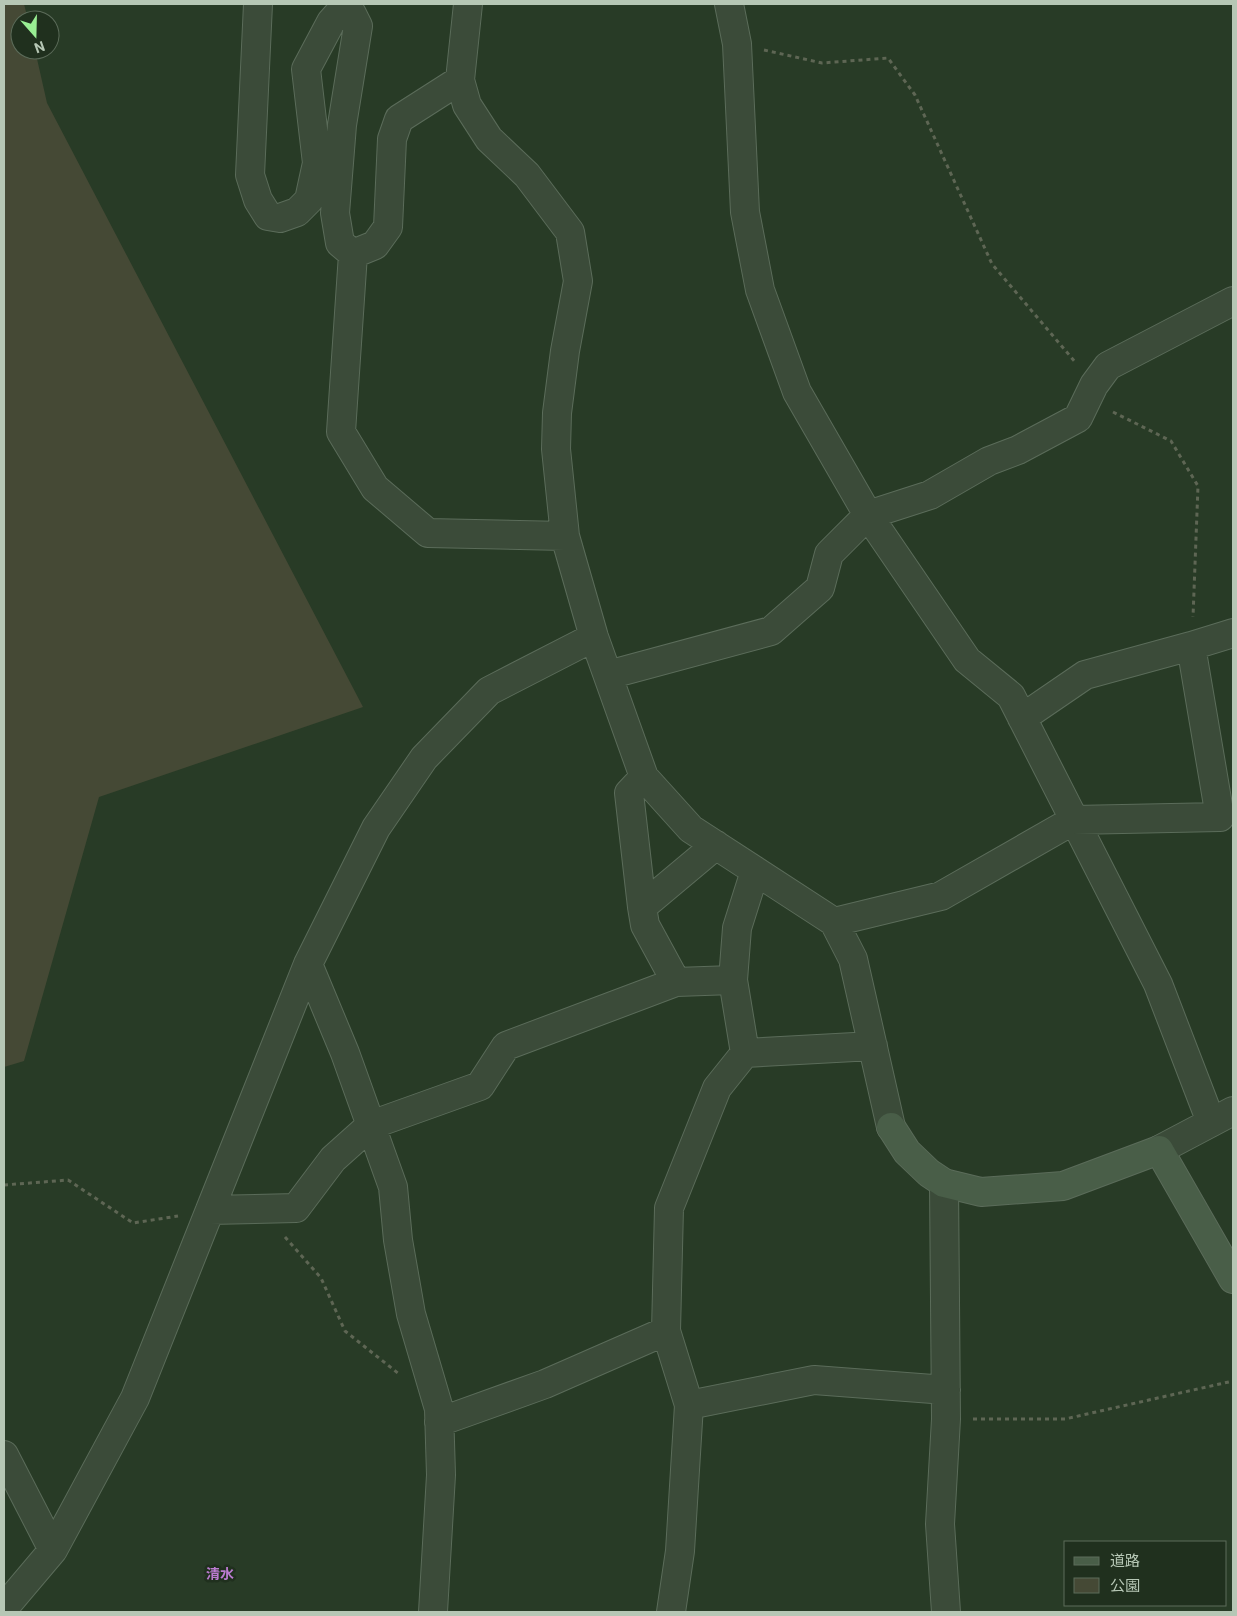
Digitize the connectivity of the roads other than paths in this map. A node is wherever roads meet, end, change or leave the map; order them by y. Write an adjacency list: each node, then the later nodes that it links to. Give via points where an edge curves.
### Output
1 (258, 4): 5 (street, via 250,176 258,200 268,216 280,218 297,212 309,200 317,163 306,69 339,13 352,14 358,26 342,125 335,213 340,243)
2 (468, 4): 4 (street)
3 (729, 4): 7 (street, via 737,44 744,212 760,290 797,392)
4 (460, 80): 5 (street, via 399,119 392,139 388,227 375,245); 8 (street, via 467,106 489,138 527,175 570,232 578,281 565,351 556,449)
5 (353, 254): 8 (street, via 342,432 376,488 428,533)
6 (1233, 302): 7 (street, via 1108,366 1094,385 1078,418 1018,450 989,461 930,495)
7 (868, 515): 12 (street, via 829,554 820,588 771,631); 13 (street, via 967,660 1010,696)
8 (565, 536): 10 (street)
9 (1233, 633): 11 (street)
10 (594, 637): 12 (street); 20 (street, via 489,690 424,758 376,828)
11 (1192, 646): 13 (street, via 1085,676); 15 (street, via 1220,817)
12 (608, 675): 14 (street)
13 (1022, 718): 15 (street)
14 (644, 777): 16 (street, via 691,829); 18 (street, via 629,793)
15 (1074, 820): 19 (street, via 941,896); 25 (street)
16 (716, 845): 17 (street); 18 (street)
17 (755, 871): 19 (street); 21 (street, via 738,928)
18 (642, 907): 22 (street, via 645,925)
19 (834, 922): 23 (street, via 853,959)
20 (308, 964): 26 (street); 29 (street)
21 (732, 980): 22 (street); 24 (street)
22 (676, 982): 26 (street, via 506,1046 480,1086)
23 (873, 1046): 24 (street); 28 (street, via 891,1127 907,1152)
24 (745, 1053): 31 (street, via 717,1088 669,1208)
25 (1222, 1117): 27 (street)
26 (371, 1126): 29 (street, via 333,1159 296,1208); 34 (street, via 394,1187 398,1240 411,1314)
27 (1159, 1150): 28 (street, via 1063,1186 981,1192); 30 (street)
28 (944, 1184): 32 (street)
29 (210, 1210): 36 (street, via 136,1398)
30 (1233, 1279)
31 (666, 1331): 33 (street); 34 (street, via 545,1384)
32 (946, 1390): 33 (street, via 814,1380); 40 (street, via 940,1524)
33 (689, 1405): 39 (street, via 680,1551)
34 (437, 1409): 38 (street, via 440,1475)
35 (4, 1456): 36 (street)
36 (53, 1550): 37 (street)
37 (4, 1608)
38 (433, 1612)
39 (671, 1612)
40 (946, 1612)

